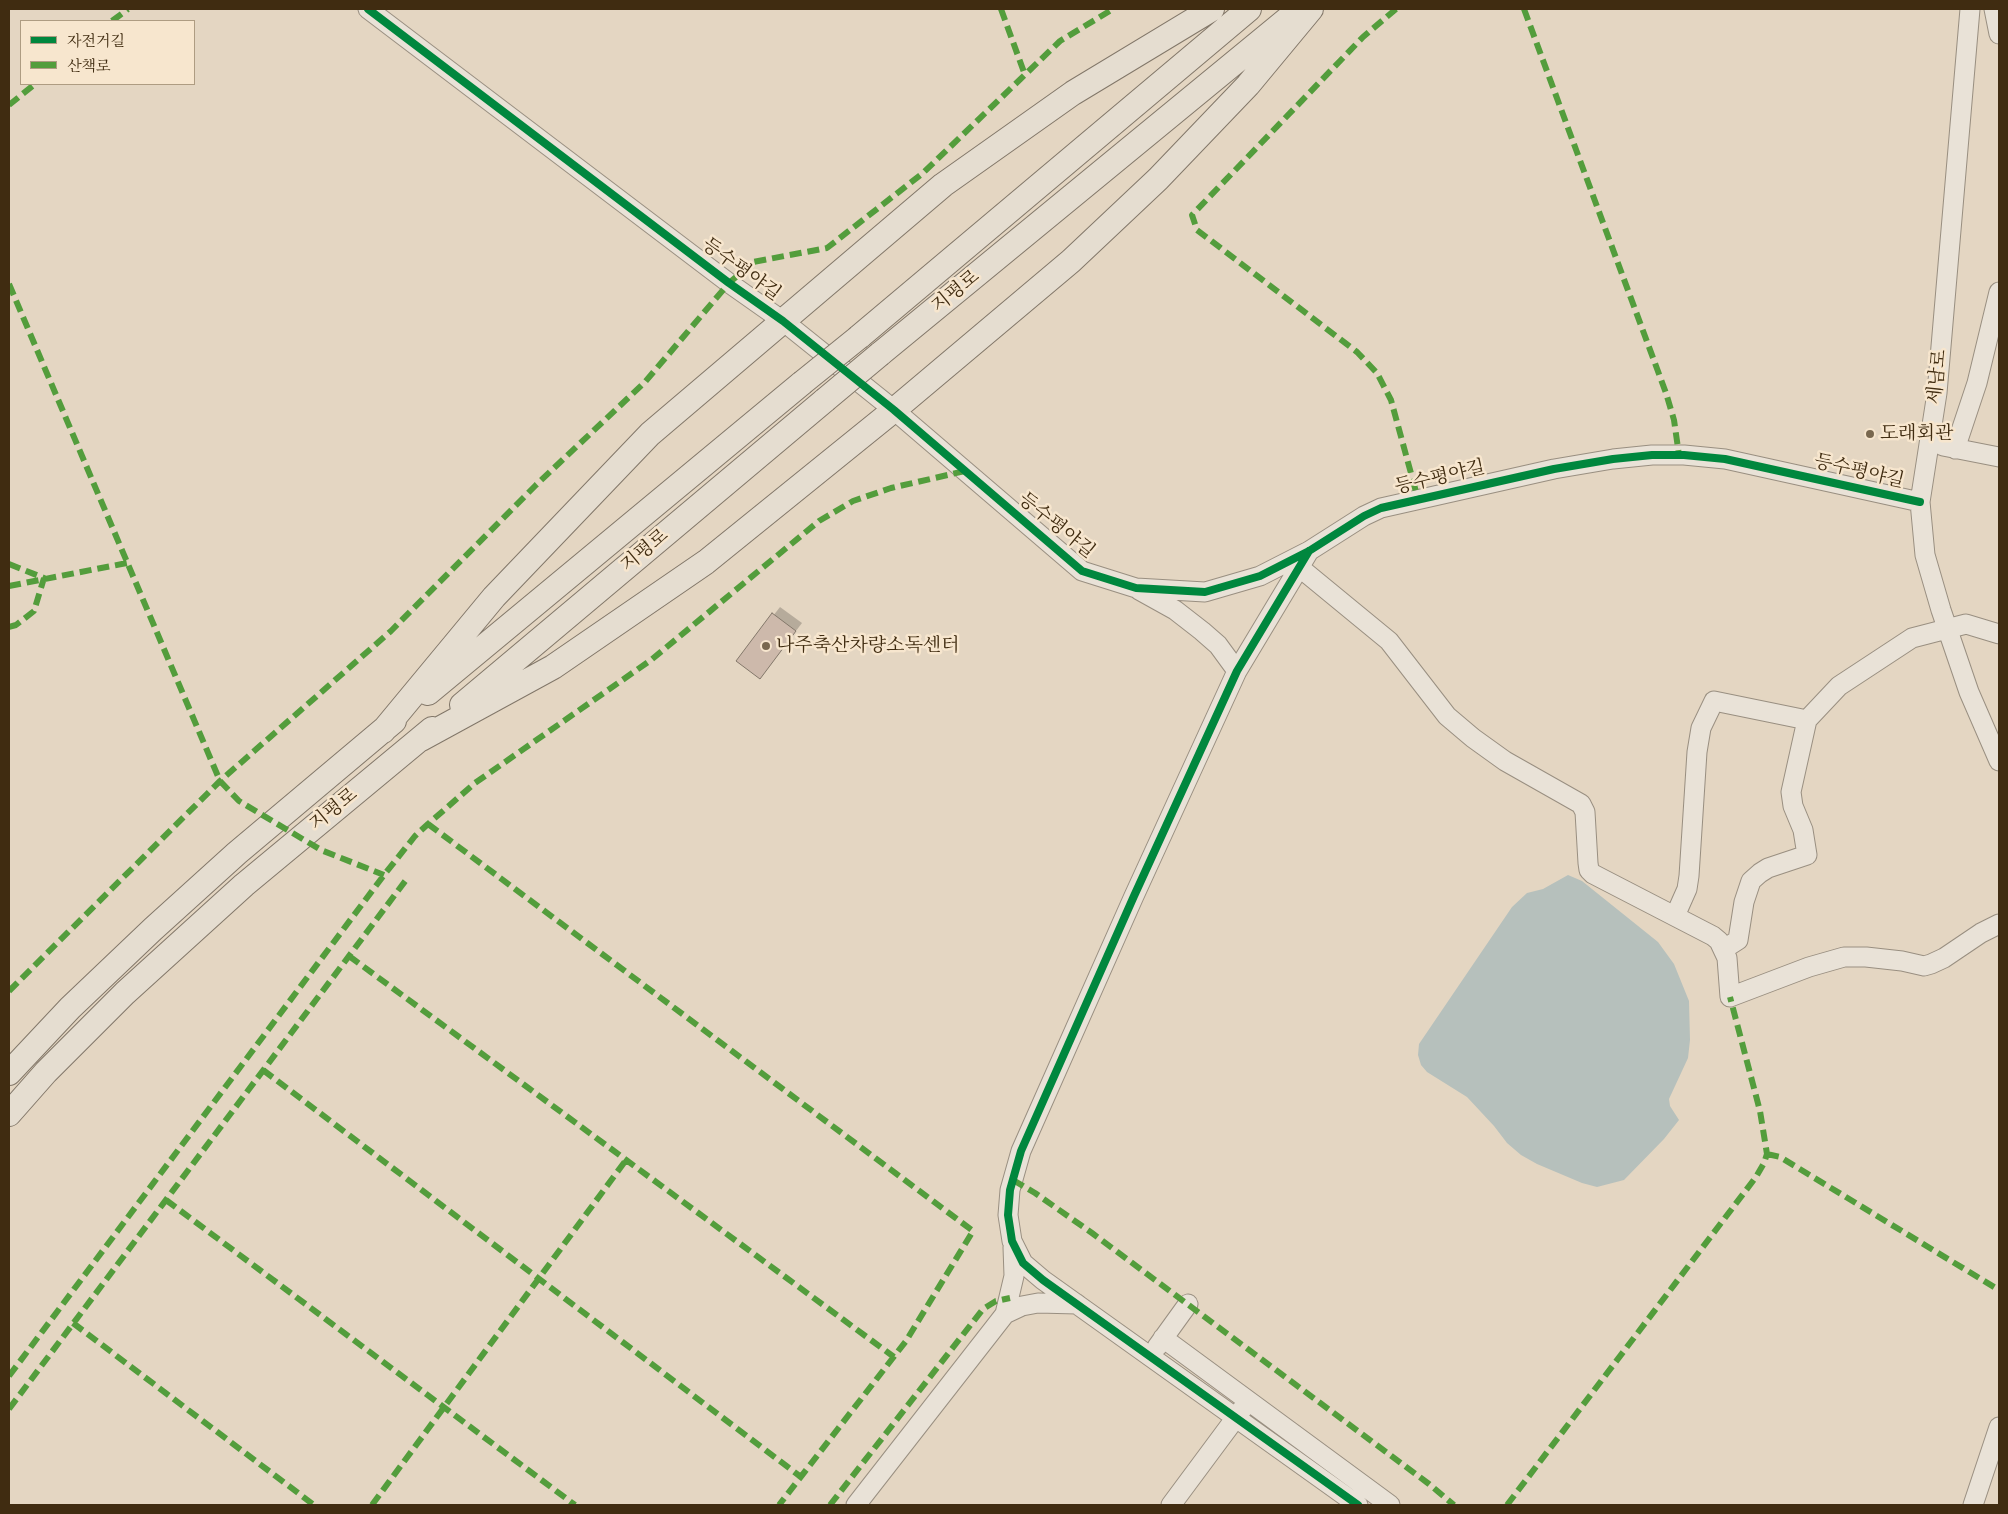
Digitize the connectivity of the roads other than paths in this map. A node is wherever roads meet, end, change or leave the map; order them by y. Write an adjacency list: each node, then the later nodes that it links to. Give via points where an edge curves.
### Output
1 (368, 9): 10 (street, 등수평야길)
2 (1212, 9): 10 (main road, via 1073,93 943,185)
3 (1249, 9): 22 (main road, 지평로, bridge)
4 (1301, 9): 23 (main road, 지평로, bridge, via 880,354)
5 (1311, 9): 11 (main road, via 1248,85 1158,180 1071,261)
6 (1970, 9): 12 (street, 세남로, via 1937,393)
7 (1994, 9): 8 (street)
8 (1999, 34)
9 (1999, 292): 13 (street, via 1977,383)
10 (783, 321): 11 (street, 등수평야길); 22 (main road, via 643,441 494,597)
11 (894, 410): 17 (street, 등수평야길, via 1082,571); 23 (main road, via 706,562 553,667)
12 (1929, 443): 13 (street); 15 (street, 세남로)
13 (1955, 449): 14 (street)
14 (1999, 457)
15 (1920, 502): 16 (street, 등수평야길, via 1725,459 1684,454 1652,455 1554,468 1380,508); 18 (street, 세남로, via 1925,555)
16 (1304, 559): 17 (street, 등수평야길, via 1205,592); 20 (street); 25 (street, via 1389,641 1447,716 1505,761 1581,804 1585,812 1589,870 1593,874)
17 (1136, 588): 20 (street, via 1202,630)
18 (1947, 629): 19 (street, via 1966,624); 21 (street, via 1912,638 1861,671 1839,686); 24 (street, 세남로, via 1969,692)
19 (1999, 634)
20 (1237, 671): 30 (street, via 1021,1151 1010,1190 1008,1215)
21 (1807, 720): 25 (street, via 1714,701 1701,728 1689,876); 27 (street, via 1792,792 1807,855 1768,868 1751,881 1738,940)
22 (383, 731): 28 (main road, 지평로, via 237,853 153,929 70,1008)
23 (421, 739): 29 (main road, 지평로, via 244,885 125,993)
24 (1999, 761)
25 (1675, 916): 27 (street, via 1713,936)
26 (1999, 924): 27 (street, via 1944,958 1924,966 1902,961 1844,957 1730,997)
27 (1724, 949)
28 (9, 1073)
29 (9, 1114)
30 (1012, 1241): 31 (street, via 1023,1263); 33 (street, via 1014,1276)
31 (1077, 1304): 33 (street, via 1038,1303); 35 (street)
32 (1188, 1304): 34 (street)
33 (1005, 1314): 39 (street)
34 (1163, 1338): 35 (street); 36 (street)
35 (1150, 1356): 37 (street)
36 (1248, 1400): 37 (street); 42 (street)
37 (1236, 1418): 40 (street); 41 (street)
38 (1999, 1427): 43 (street)
39 (856, 1505)
40 (1171, 1505)
41 (1358, 1505)
42 (1390, 1505)
43 (1974, 1505)

